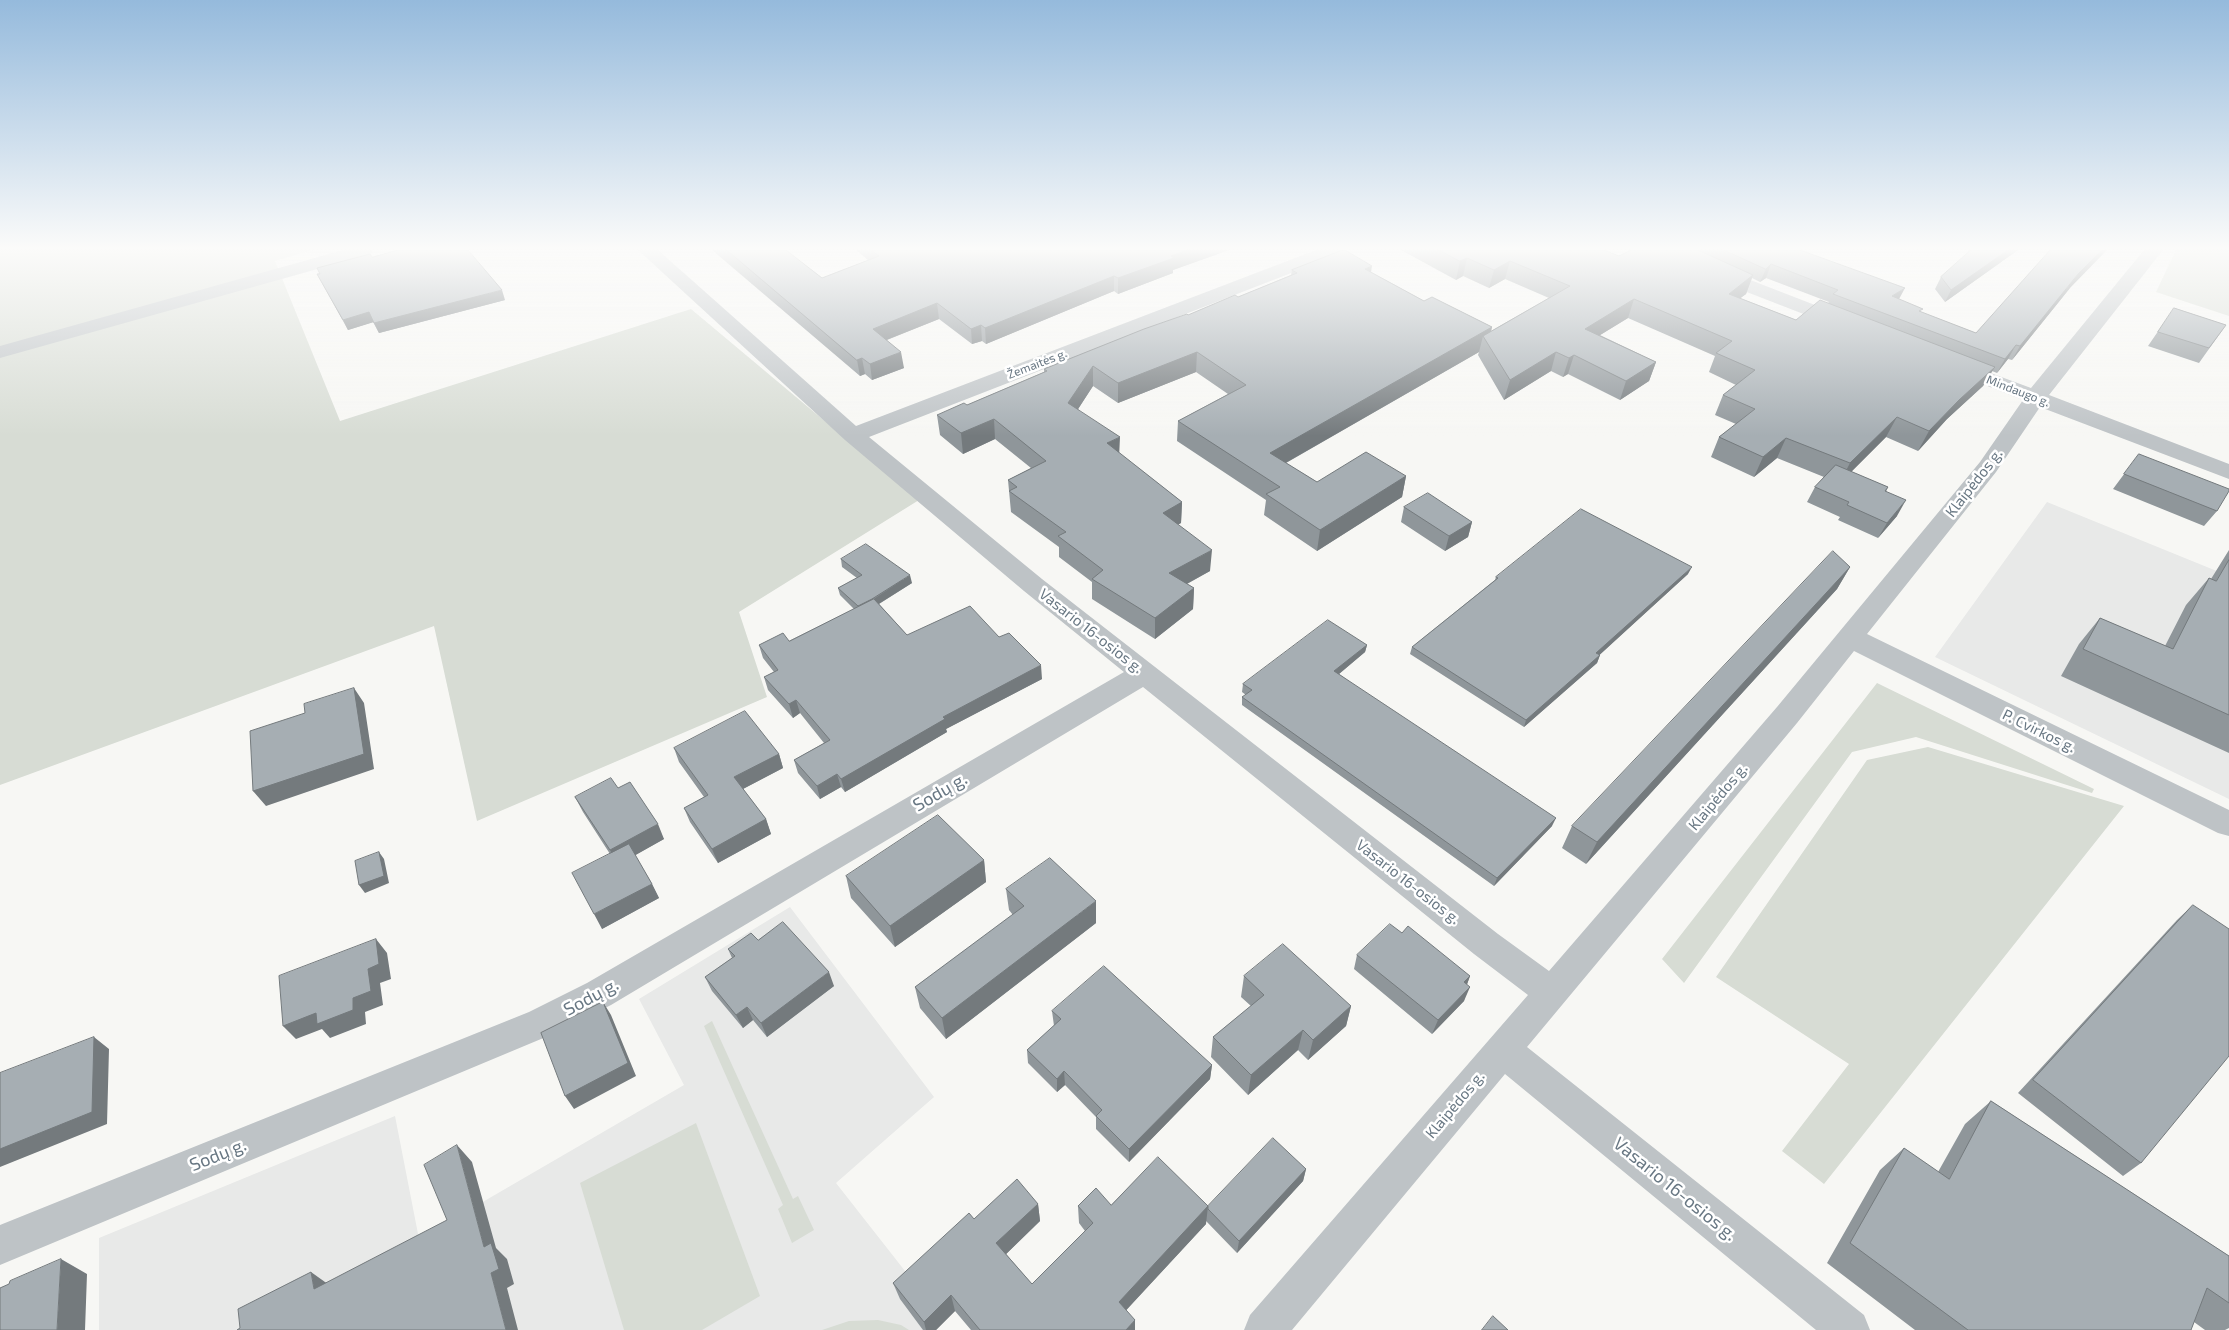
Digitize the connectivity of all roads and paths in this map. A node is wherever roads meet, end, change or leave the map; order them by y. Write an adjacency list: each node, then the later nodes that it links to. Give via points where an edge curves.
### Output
1 (143, 312): 7 (street)
2 (716, 312): 10 (street, Vasario 16-osios g.)
3 (1172, 312): 10 (street, Žemaitės g.)
4 (1815, 312): 6 (street)
5 (2104, 312): 9 (street, Klaipėdos g.)
6 (1864, 331)
7 (0, 352)
8 (1936, 359): 9 (street, Mindaugo g.)
9 (2035, 398): 11 (street, Mindaugo g.); 12 (street, Klaipėdos g., via 1988,467)
10 (853, 435): 13 (street, Vasario 16-osios g.)
11 (2229, 472)
12 (1850, 637): 14 (street, P. Cvirkos g.); 15 (street, Klaipėdos g.)
13 (1144, 673): 15 (street, Vasario 16-osios g.); 17 (street, Sodų g., via 599,994 541,1023)
14 (2229, 824)
15 (1551, 992): 16 (street, Klaipėdos g.)
16 (1502, 1049): 18 (street, Klaipėdos g.); 19 (street, Vasario 16-osios g.)
17 (0, 1245)
18 (1265, 1330)
19 (1849, 1330)

